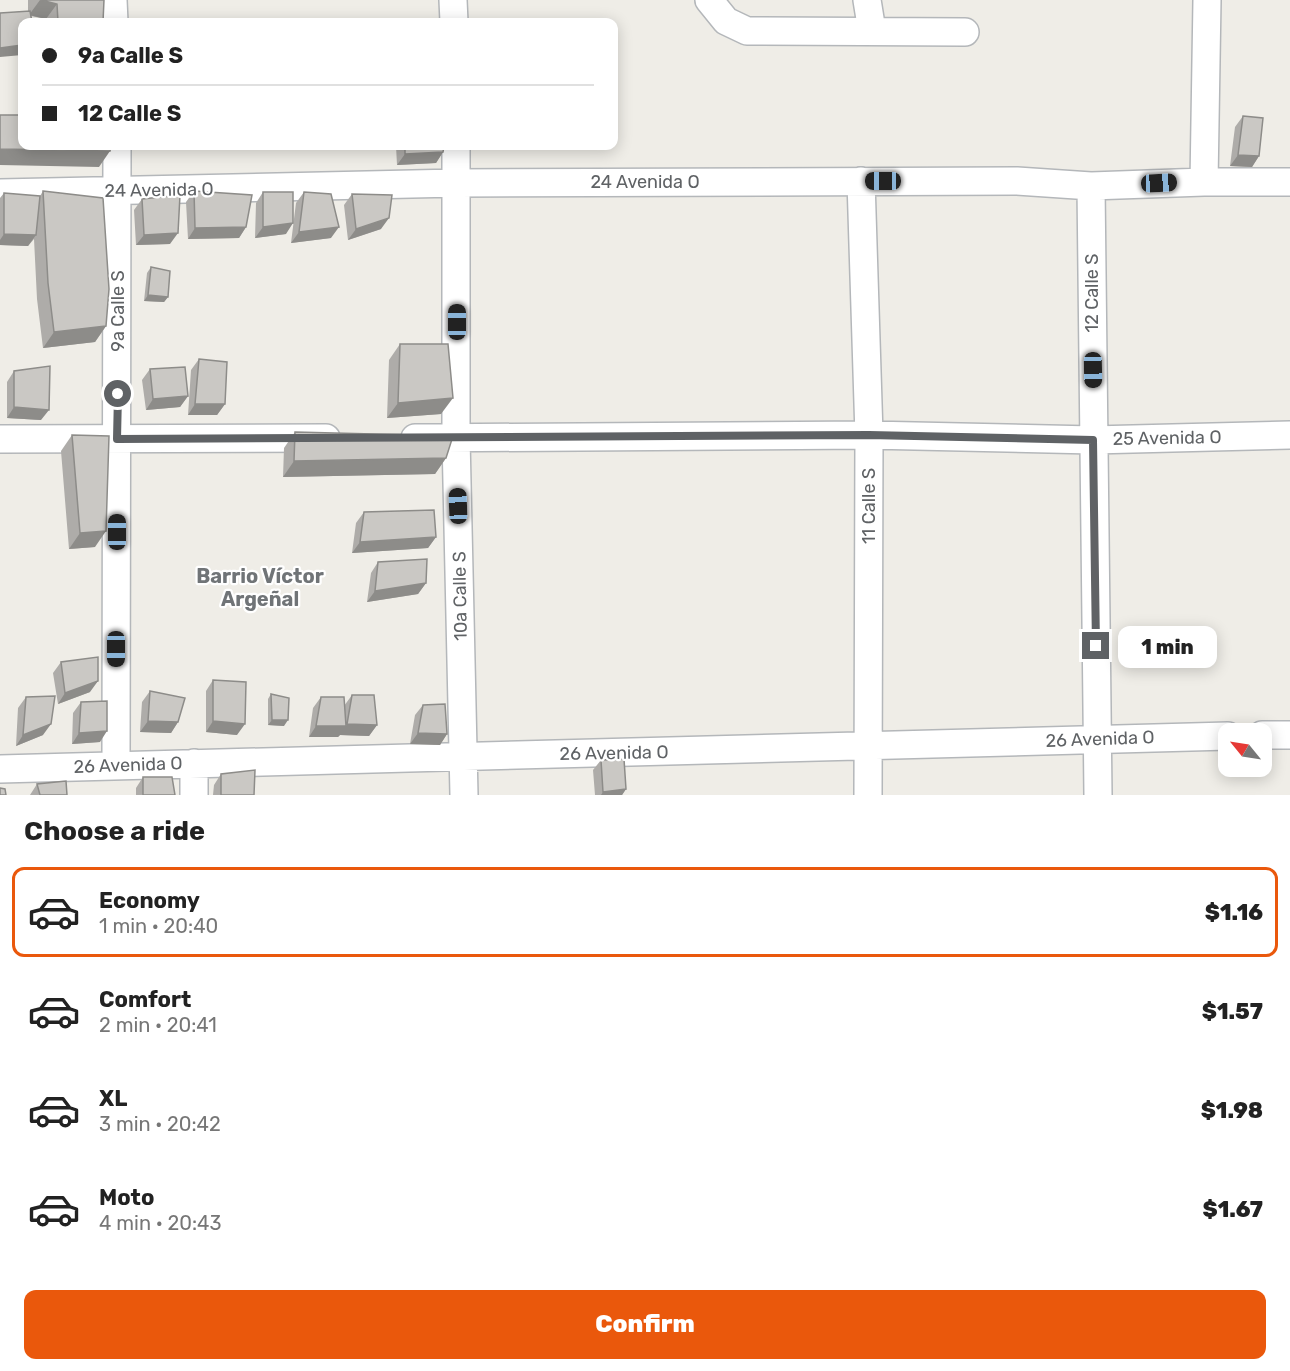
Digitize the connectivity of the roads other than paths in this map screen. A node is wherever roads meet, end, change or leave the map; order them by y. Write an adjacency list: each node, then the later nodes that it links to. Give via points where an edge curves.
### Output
1 (113, 0): 6 (street)
2 (453, 0): 7 (street)
3 (709, 0): 8 (street, via 726,21 747,31)
4 (867, 0): 8 (street)
5 (1207, 0): 13 (street)
6 (114, 18)
7 (454, 18)
8 (872, 31): 9 (street)
9 (965, 32)
10 (117, 150): 17 (street, 9a Calle S)
11 (456, 150): 15 (street, 10a Calle S)
12 (861, 181): 15 (street, 24 Avenida O); 16 (street, 24 Avenida O, via 1017,180); 19 (street, 11 Calle S)
13 (1204, 182): 14 (street, 24 Avenida O); 16 (street, 24 Avenida O)
14 (1290, 182)
15 (457, 183): 17 (street, 24 Avenida O); 23 (street, 10a Calle S)
16 (1091, 186): 26 (street, 12 Calle S)
17 (118, 191): 18 (street, 24 Avenida O); 25 (street, 9a Calle S)
18 (0, 193)
19 (869, 435): 23 (street, 25 Avenida O); 26 (street, 25 Avenida O); 31 (street, 11 Calle S)
20 (1290, 435): 26 (street, 25 Avenida O)
21 (351, 438): 25 (street)
22 (386, 438): 23 (street, 25 Avenida O)
23 (456, 438): 32 (street, 10a Calle S)
24 (0, 439): 25 (street)
25 (117, 439): 34 (street, 9a Calle S)
26 (1093, 440): 30 (street, 12 Calle S)
27 (1272, 735): 28 (street)
28 (1290, 735)
29 (1218, 736): 30 (street, 26 Avenida O)
30 (1097, 738): 31 (street, 26 Avenida O); 39 (street, 12 Calle S)
31 (868, 747): 32 (street, 26 Avenida O); 38 (street, 11 Calle S)
32 (464, 757): 33 (street, 26 Avenida O); 37 (street, 10a Calle S)
33 (194, 763): 34 (street, 26 Avenida O); 36 (street)
34 (116, 765): 35 (street, 26 Avenida O)
35 (0, 769)
36 (194, 795)
37 (464, 795)
38 (868, 795)
39 (1098, 795)

